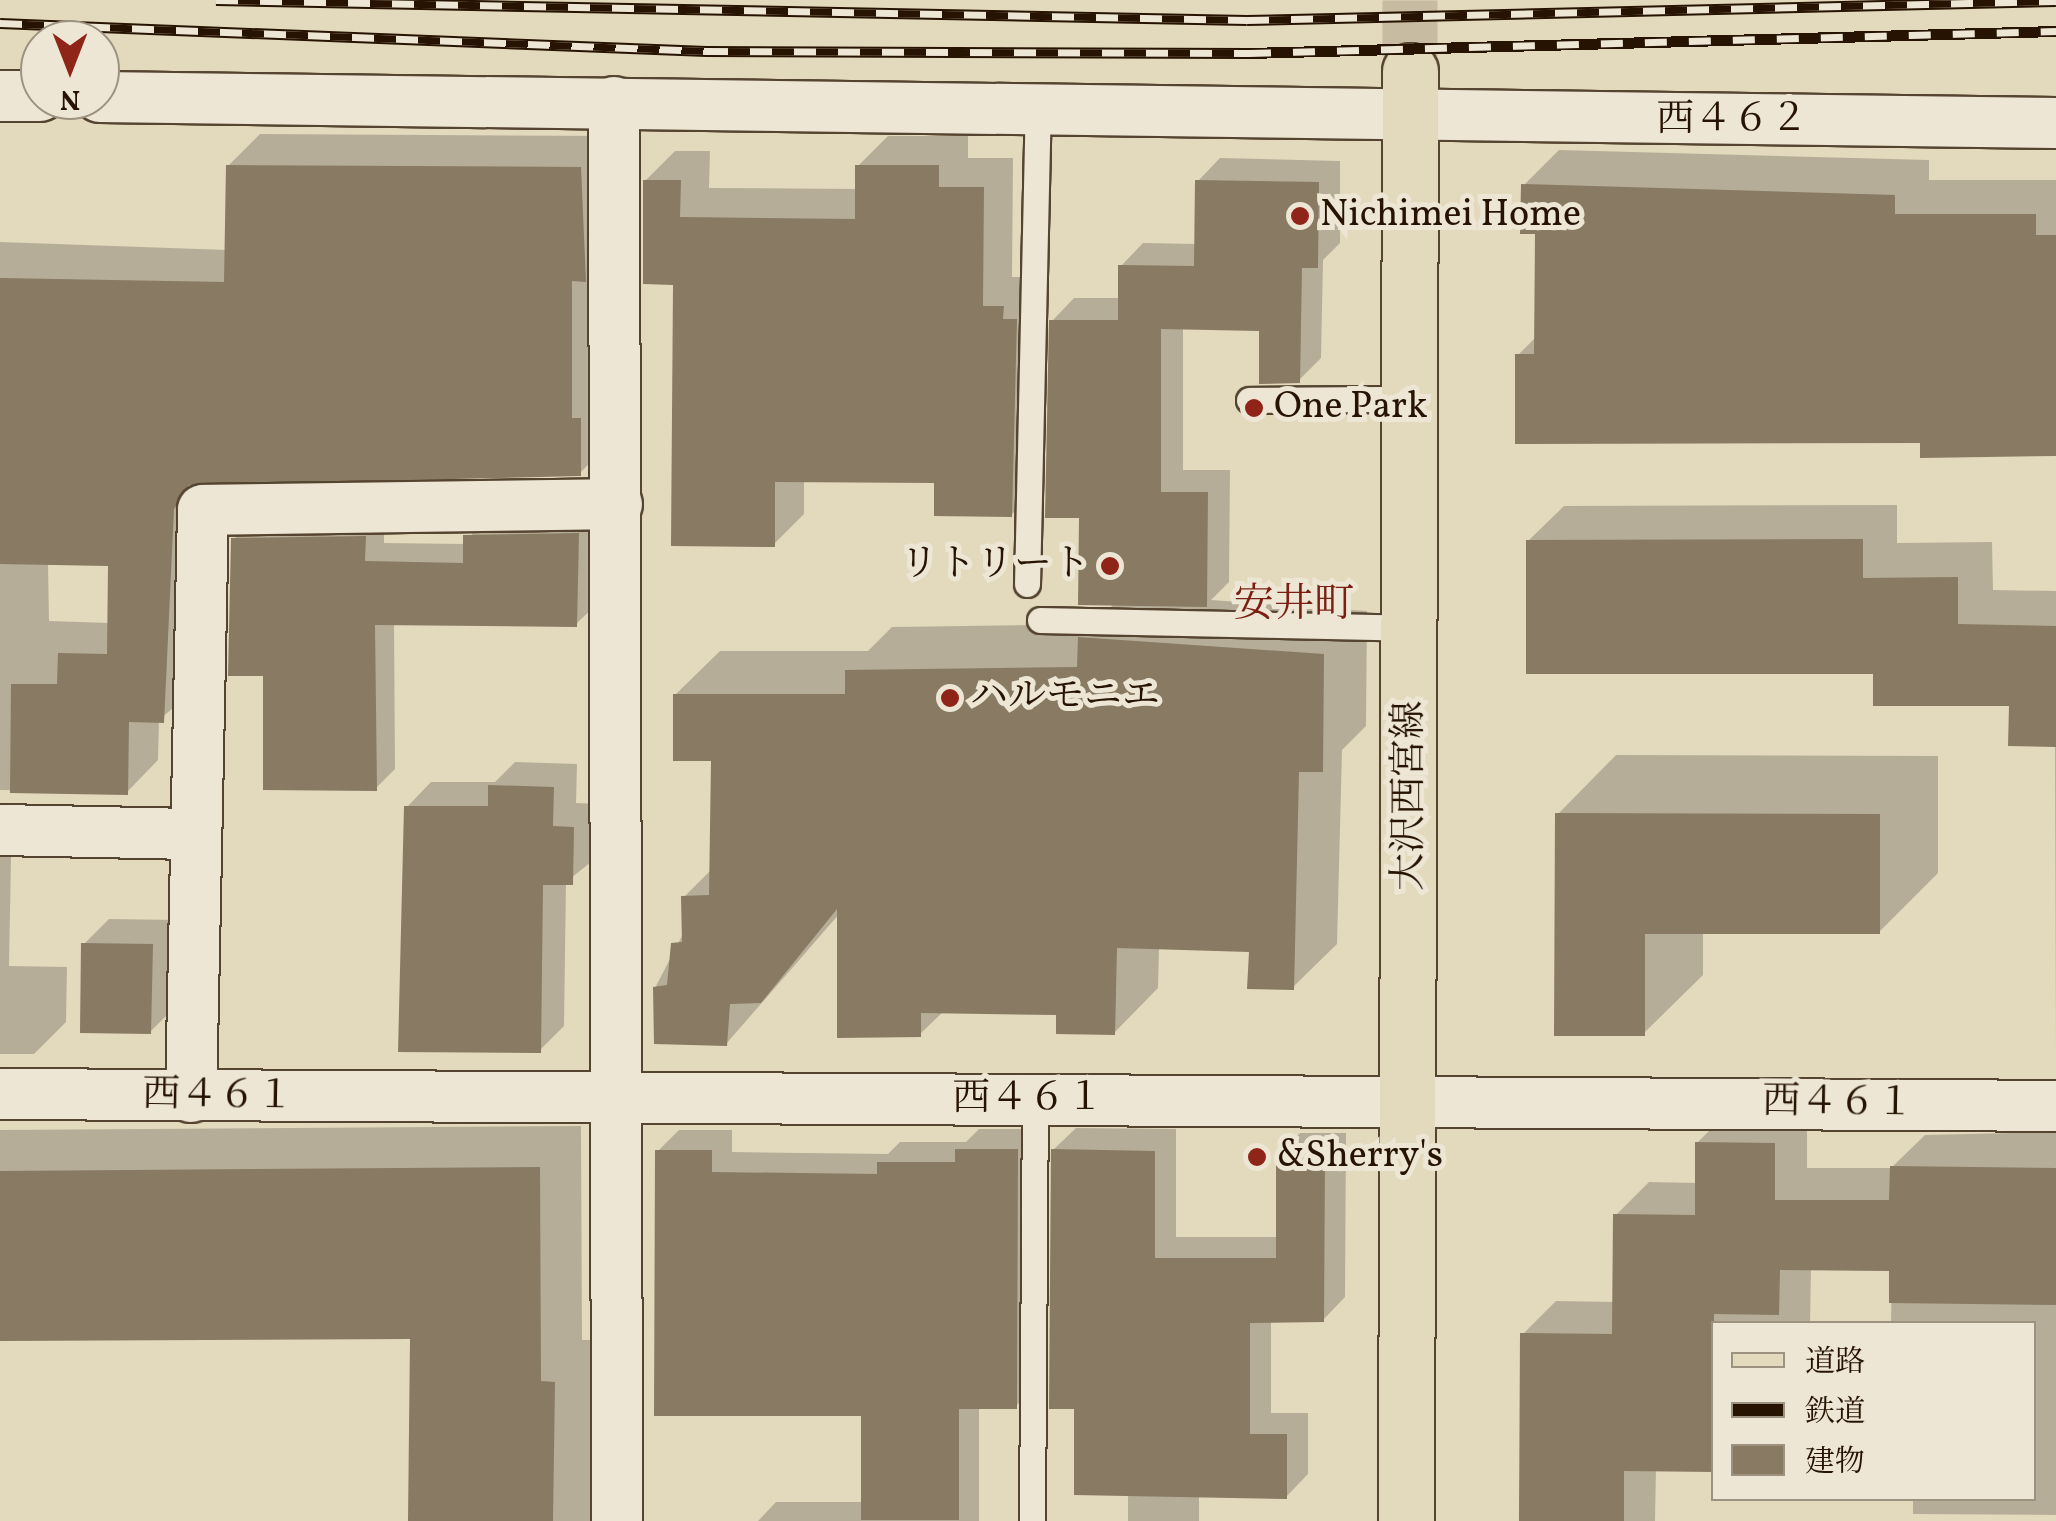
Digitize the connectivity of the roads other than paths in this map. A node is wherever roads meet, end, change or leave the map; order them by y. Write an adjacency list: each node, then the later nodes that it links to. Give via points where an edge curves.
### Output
1 (1409, 95): 4 (street, 西４６２); 5 (street, 西４６２); 6 (main road, 大沢西宮線)
2 (120, 97): 3 (street, 西４６２)
3 (614, 102): 4 (street, 西４６２); 8 (street)
4 (1038, 111): 9 (lane)
5 (2056, 122)
6 (1410, 399): 7 (lane); 11 (main road, 大沢西宮線)
7 (1249, 400)
8 (617, 504): 13 (street, via 203,510); 18 (street)
9 (1027, 584)
10 (1040, 620): 11 (lane)
11 (1410, 628): 16 (main road, 大沢西宮線)
12 (0, 830): 13 (street)
13 (196, 834): 15 (street)
14 (0, 1094): 15 (street, 西４６１)
15 (191, 1096): 18 (street, 西４６１)
16 (1411, 1098): 17 (street, 西４６１); 19 (street, 西４６１); 22 (main road, 大沢西宮線)
17 (1035, 1100): 18 (street, 西４６１); 21 (lane)
18 (620, 1102): 20 (street)
19 (2056, 1106)
20 (617, 1521)
21 (1032, 1521)
22 (1406, 1521)

